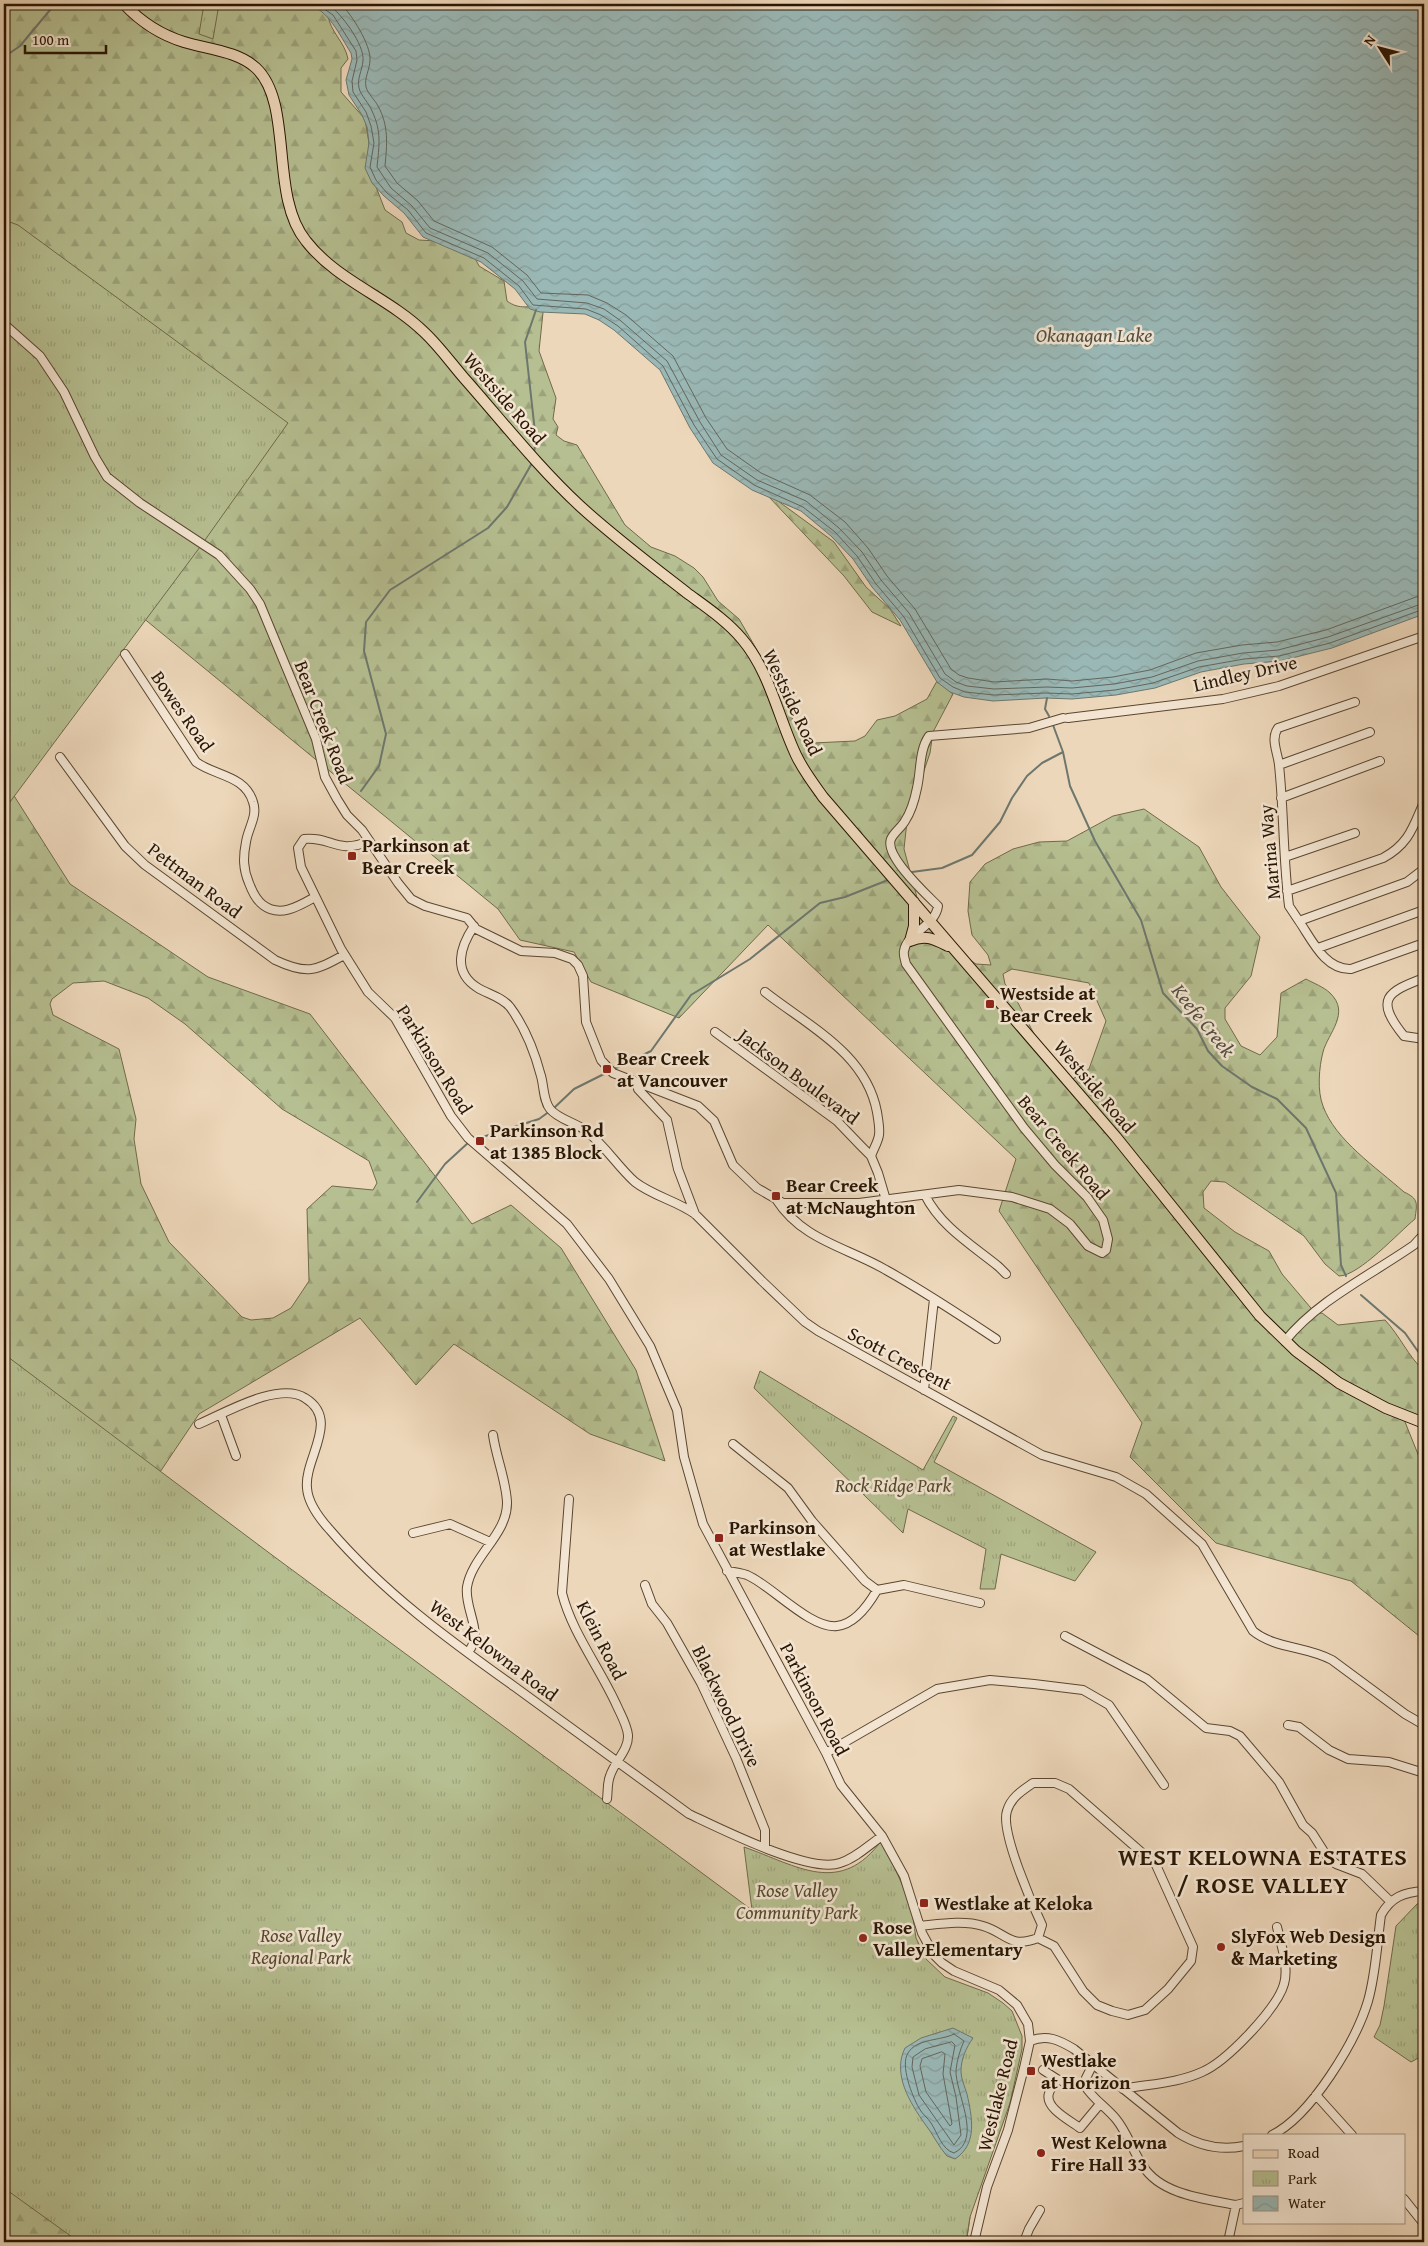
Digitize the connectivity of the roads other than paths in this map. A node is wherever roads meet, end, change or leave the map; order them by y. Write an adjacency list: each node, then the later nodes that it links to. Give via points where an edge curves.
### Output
1 (124, 4): 18 (main road, Westside Road, via 161,32 239,57 257,69 268,84 274,101 285,188 294,220 304,239 335,270 404,314 425,332 529,453 578,504 743,640 760,666 809,777 843,822)
2 (4, 324): 13 (street, Bear Creek Road, via 40,356 64,392 107,477 219,555 250,589 260,604 316,739 326,777 347,815)
3 (1424, 636): 21 (street, Lindley Drive, via 1280,686 1223,699 1065,718 1037,727 929,736 910,812 891,838 890,845 917,887 938,906 937,914)
4 (125, 654): 17 (street, Bowes Road, via 196,762 234,778 253,801 255,814 246,842 243,869 258,902 268,909 280,911 296,908)
5 (1355, 702): 9 (street, Marina Way, via 1278,728 1274,741)
6 (1370, 732): 9 (street)
7 (60, 756): 27 (street, Pettman Road, via 125,846 145,865 276,960 294,969 310,970)
8 (1380, 761): 10 (street)
9 (1279, 765): 10 (street, Marina Way)
10 (1281, 798): 14 (street, Marina Way)
11 (1424, 802): 16 (street, via 1409,836 1396,851)
12 (1355, 833): 14 (street)
13 (369, 841): 17 (street, Parkinson Road, via 355,847 343,847 316,838 304,839 298,848 301,867); 22 (street, Bear Creek Road, via 411,899 466,918)
14 (1285, 857): 16 (street, Marina Way)
15 (1424, 869): 20 (street, Marina Way, via 1407,882)
16 (1287, 891): 20 (street, Marina Way, via 1289,906)
17 (315, 896): 27 (street, Parkinson Road)
18 (914, 902): 21 (main road, Westside Road); 23 (main road)
19 (1424, 910): 25 (street)
20 (1299, 921): 25 (street)
21 (930, 922): 23 (street); 26 (main road, Westside Road)
22 (474, 926): 32 (street, Bear Creek Road, via 521,951 563,955 578,965 583,976 586,1022 601,1060 613,1073); 37 (street, Scott Crescent, via 460,953 465,977 510,1006 531,1049 549,1108 595,1138 636,1182)
23 (910, 941): 26 (main road, via 928,937); 34 (street, Bear Creek Road, via 904,952 906,964 1024,1128 1087,1197 1103,1220 1108,1239 1106,1250 1102,1254 1097,1253 1070,1224 1050,1209 1036,1204 959,1190)
24 (1424, 943): 25 (street, via 1342,970 1332,966)
25 (1318, 948)
26 (956, 950): 42 (main road, Westside Road, via 1116,1137 1260,1316)
27 (344, 955): 53 (street, Parkinson Road, via 368,992 395,1018 451,1116 468,1138 566,1224 609,1279 650,1346 677,1410 684,1457 703,1524)
28 (1424, 978): 31 (street, via 1396,988 1388,1002 1389,1014 1404,1036)
29 (765, 992): 33 (street, via 839,1048 863,1074 878,1117 879,1135)
30 (715, 1032): 33 (street, Jackson Boulevard, via 837,1122)
31 (1424, 1039)
32 (637, 1082): 35 (street, Bear Creek Road, via 698,1106 714,1121 733,1165 757,1188); 37 (street, via 638,1089 667,1120 678,1169)
33 (871, 1156): 36 (street, Jackson Boulevard)
34 (925, 1195): 36 (street, Bear Creek Road); 39 (street, via 944,1222)
35 (776, 1199): 36 (street, Bear Creek Road, via 783,1203 821,1204); 40 (street, via 786,1215 828,1243 885,1268)
36 (886, 1200)
37 (695, 1214): 43 (street, Scott Crescent, via 805,1322 840,1345)
38 (1424, 1234): 42 (street, via 1414,1245 1323,1306)
39 (1006, 1274)
40 (934, 1299): 41 (street); 43 (street)
41 (996, 1339)
42 (1285, 1341): 45 (main road, Westside Road, via 1339,1383 1386,1408)
43 (924, 1390): 60 (street, Scott Crescent, via 1042,1455 1103,1472 1146,1494 1202,1544 1247,1622 1261,1638 1321,1654)
44 (222, 1415): 46 (street, West Kelowna Road); 49 (street); 58 (street, West Kelowna Road, via 265,1396 283,1392 296,1393 311,1402 322,1418 320,1438 308,1475 307,1488 313,1508 330,1530 393,1593)
45 (1424, 1423)
46 (199, 1424)
47 (493, 1435): 52 (street, via 507,1502 505,1520)
48 (734, 1444): 55 (street, via 788,1488 864,1581)
49 (236, 1456)
50 (569, 1499): 62 (street, Klein Road, via 562,1593 626,1726 625,1748)
51 (414, 1533): 52 (street, via 450,1524)
52 (490, 1542): 58 (street, via 472,1571 468,1587 468,1602 476,1631 474,1645)
53 (728, 1570): 55 (street, Parkinson Road, via 747,1575 819,1623 838,1626 853,1619); 61 (street, Parkinson Road)
54 (645, 1585): 67 (street, Blackwood Drive, via 652,1604 667,1623 701,1683 730,1743 765,1830)
55 (877, 1590): 56 (street, via 904,1585)
56 (980, 1603)
57 (1065, 1636): 69 (street, via 1147,1679 1206,1728 1230,1731 1240,1736 1279,1782 1303,1825 1328,1858 1362,1874)
58 (468, 1652): 62 (street, West Kelowna Road)
59 (1288, 1725): 63 (street, via 1299,1727 1329,1750 1348,1759 1389,1762)
60 (1424, 1725)
61 (826, 1753): 64 (street, via 937,1689 990,1680 1034,1684 1083,1690 1109,1706); 66 (street, Parkinson Road, via 841,1785)
62 (617, 1761): 65 (street, Klein Road, via 609,1777); 67 (street, West Kelowna Road, via 689,1814)
63 (1424, 1773)
64 (1164, 1785)
65 (607, 1799)
66 (882, 1836): 67 (street, West Kelowna Road, via 839,1864 821,1864); 70 (street, Westlake Road, via 904,1876)
67 (765, 1847)
68 (1424, 1891): 69 (street, via 1410,1892)
69 (1390, 1901): 79 (street, via 1381,1914 1374,1974 1361,2022)
70 (920, 1926): 72 (street, via 953,1923 983,1926 1008,1940 1024,1943); 73 (street, Westlake Road, via 934,1955 942,1963 999,1990 1017,2005 1028,2024)
71 (1278, 1927): 78 (street, via 1285,1969 1284,1984 1239,2046 1203,2072)
72 (1038, 1938): 72 (street, via 1042,1925 1025,1888 1009,1836 1006,1812 1016,1795 1033,1783 1055,1782 1069,1789 1156,1865 1193,1947 1191,1961 1168,1989 1145,2010 1128,2015 1096,2004 1083,1991 1054,1946)
73 (1030, 2042): 74 (street, via 1039,2038 1058,2039); 88 (street, Westlake Road, via 1008,2130 988,2187)
74 (1093, 2064): 77 (street); 78 (street)
75 (1042, 2070): 76 (street)
76 (1057, 2079): 77 (street); 80 (street, via 1048,2095 1049,2102 1080,2128)
77 (1085, 2085): 80 (street)
78 (1123, 2089): 83 (street, via 1193,2142 1231,2149)
79 (1316, 2095): 81 (street); 82 (street)
80 (1100, 2104): 85 (street, via 1117,2120 1143,2167 1162,2185)
81 (1273, 2134)
82 (1351, 2134)
83 (1243, 2146)
84 (1406, 2202): 87 (street)
85 (1240, 2204): 90 (street)
86 (1040, 2210): 89 (street)
87 (1424, 2224)
88 (974, 2242)
89 (1024, 2242)
90 (1228, 2242)

